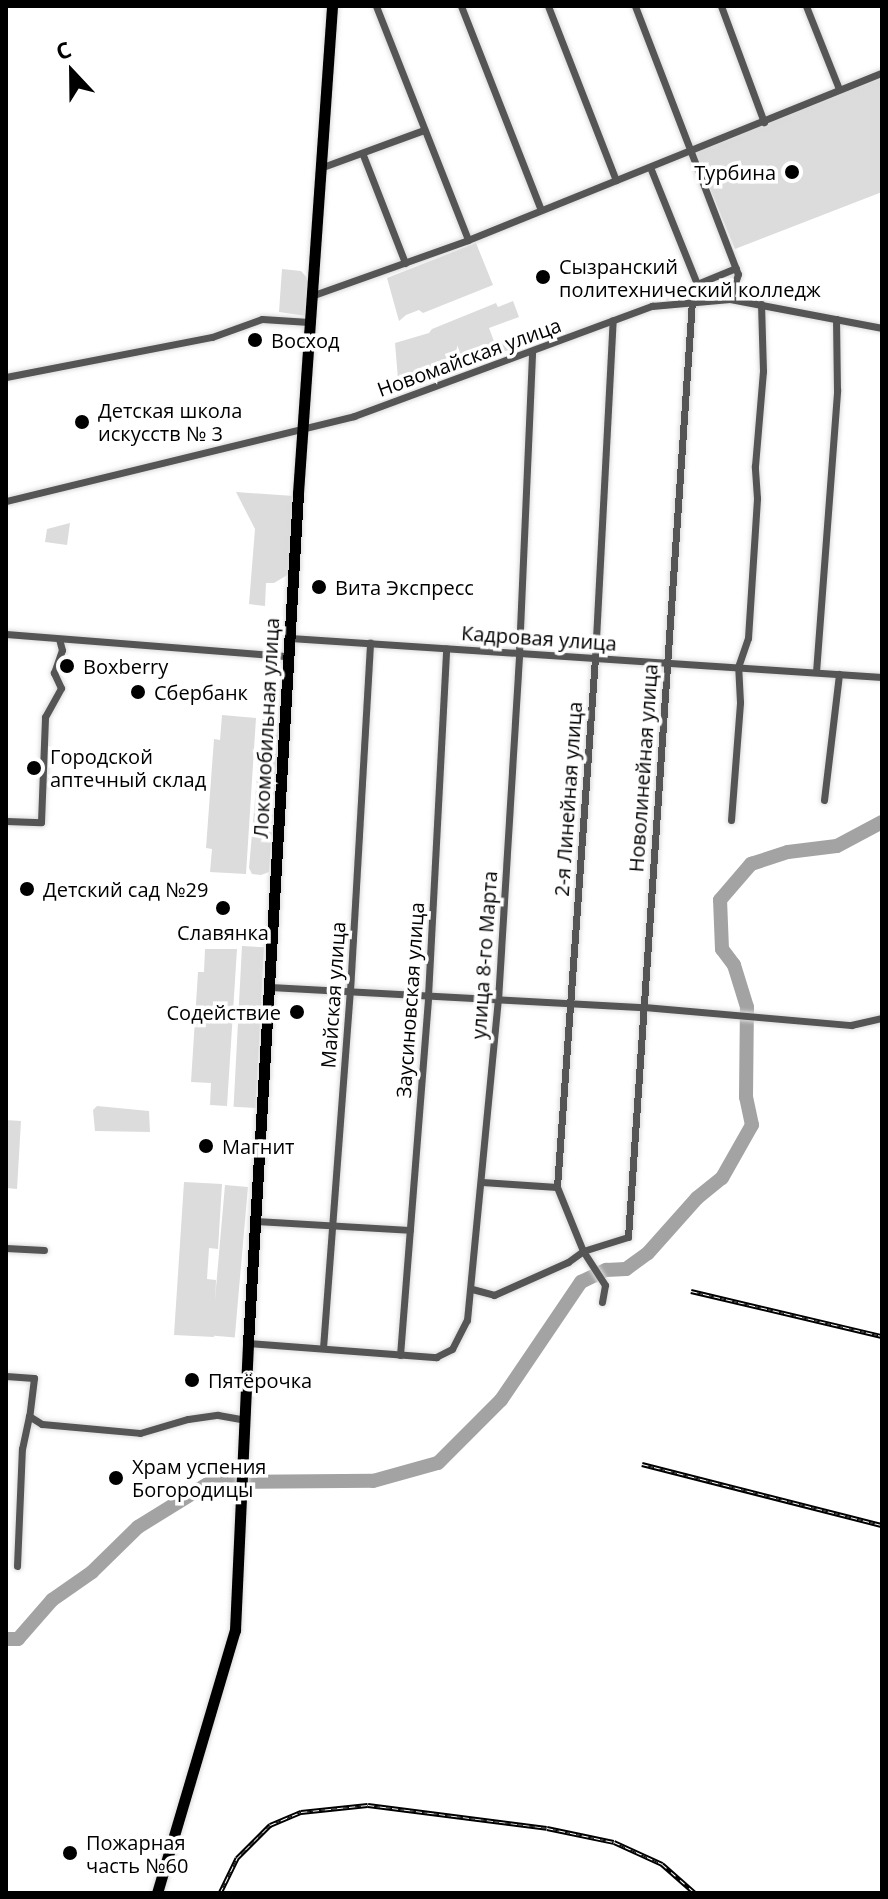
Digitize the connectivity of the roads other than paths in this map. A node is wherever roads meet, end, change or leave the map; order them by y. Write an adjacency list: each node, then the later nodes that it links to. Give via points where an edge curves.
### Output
1 (332, 6): 15 (main road, Локомобильная улица)
2 (376, 6): 11 (street)
3 (461, 6): 17 (street)
4 (548, 6): 16 (street)
5 (635, 6): 12 (street)
6 (721, 6): 10 (street)
7 (806, 6): 9 (street)
8 (882, 73): 9 (street)
9 (839, 89): 10 (street)
10 (764, 122): 12 (street)
11 (424, 130): 13 (street); 18 (street)
12 (690, 152): 14 (street); 20 (street)
13 (363, 155): 15 (street); 19 (street)
14 (650, 167): 16 (street); 20 (street, via 697,284)
15 (320, 168): 21 (main road, Локомобильная улица)
16 (616, 180): 17 (street)
17 (541, 210): 18 (street)
18 (468, 240): 19 (street)
19 (405, 263): 21 (street)
20 (736, 268): 22 (street)
21 (311, 296): 27 (main road, Локомобильная улица)
22 (730, 299): 23 (street, Новомайская улица); 24 (street, Новомайская улица)
23 (692, 301): 26 (street, Новомайская улица, via 652,306); 41 (street, Новолинейная улица)
24 (761, 304): 25 (street, Новомайская улица); 42 (street, via 757,498 748,638)
25 (836, 319): 28 (street, Новомайская улица); 43 (street, via 837,390)
26 (613, 320): 29 (street, Новомайская улица); 40 (street, 2-я Линейная улица)
27 (309, 322): 30 (street, via 262,319 212,337); 31 (main road, Локомобильная улица)
28 (882, 327)
29 (532, 352): 31 (street, Новомайская улица); 38 (street, улица 8-го Марта)
30 (6, 377)
31 (302, 430): 32 (street, Новомайская улица); 34 (main road, Локомобильная улица)
32 (6, 501)
33 (6, 634): 35 (street)
34 (290, 638): 36 (street, Кадровая улица); 39 (main road, Локомобильная улица)
35 (59, 639): 39 (street); 48 (street, via 62,650 54,673 61,688 45,717 41,822)
36 (370, 643): 37 (street, Кадровая улица); 50 (street, Майская улица)
37 (446, 648): 38 (street, Кадровая улица); 51 (street, Заусиновская улица)
38 (519, 652): 40 (street, Кадровая улица); 52 (street, улица 8-го Марта)
39 (288, 656): 49 (main road, Локомобильная улица)
40 (595, 658): 41 (street, Кадровая улица); 53 (street, 2-я Линейная улица)
41 (666, 662): 42 (street, Кадровая улица); 54 (street, Новолинейная улица)
42 (738, 667): 43 (street, Кадровая улица); 47 (street)
43 (816, 672): 44 (street, Кадровая улица)
44 (839, 674): 45 (street, Кадровая улица); 46 (street)
45 (882, 677)
46 (824, 800)
47 (731, 820)
48 (6, 821)
49 (269, 987): 50 (street); 58 (main road, Локомобильная улица)
50 (350, 991): 51 (street); 59 (street, Майская улица)
51 (428, 996): 52 (street); 60 (street, Заусиновская улица)
52 (498, 1000): 53 (street); 56 (street, улица 8-го Марта)
53 (569, 1003): 54 (street); 57 (street, 2-я Линейная улица)
54 (644, 1007): 55 (street, via 851,1025); 63 (street, Новолинейная улица, via 628,1237)
55 (882, 1018)
56 (482, 1182): 57 (street); 64 (street, улица 8-го Марта)
57 (557, 1187): 63 (street, 2-я Линейная улица)
58 (255, 1221): 59 (street); 66 (main road, Локомобильная улица)
59 (332, 1224): 60 (street); 67 (street, Майская улица)
60 (410, 1230): 68 (street, Заусиновская улица)
61 (6, 1248): 62 (street)
62 (44, 1250)
63 (583, 1251): 64 (street, via 494,1295); 65 (street, 2-я Линейная улица, via 605,1285)
64 (472, 1289): 68 (street, улица 8-го Марта, via 467,1320 452,1349 436,1357)
65 (602, 1302)
66 (248, 1343): 67 (street, улица 8-го Марта); 71 (main road, Локомобильная улица)
67 (323, 1348): 68 (street, улица 8-го Марта)
68 (400, 1355)
69 (6, 1376): 70 (street, via 34,1378)
70 (29, 1416): 71 (street, via 42,1424 140,1433 218,1415); 72 (street, via 22,1449)
71 (245, 1420): 73 (main road, Локомобильная улица, via 235,1630)
72 (17, 1566)
73 (157, 1893)

